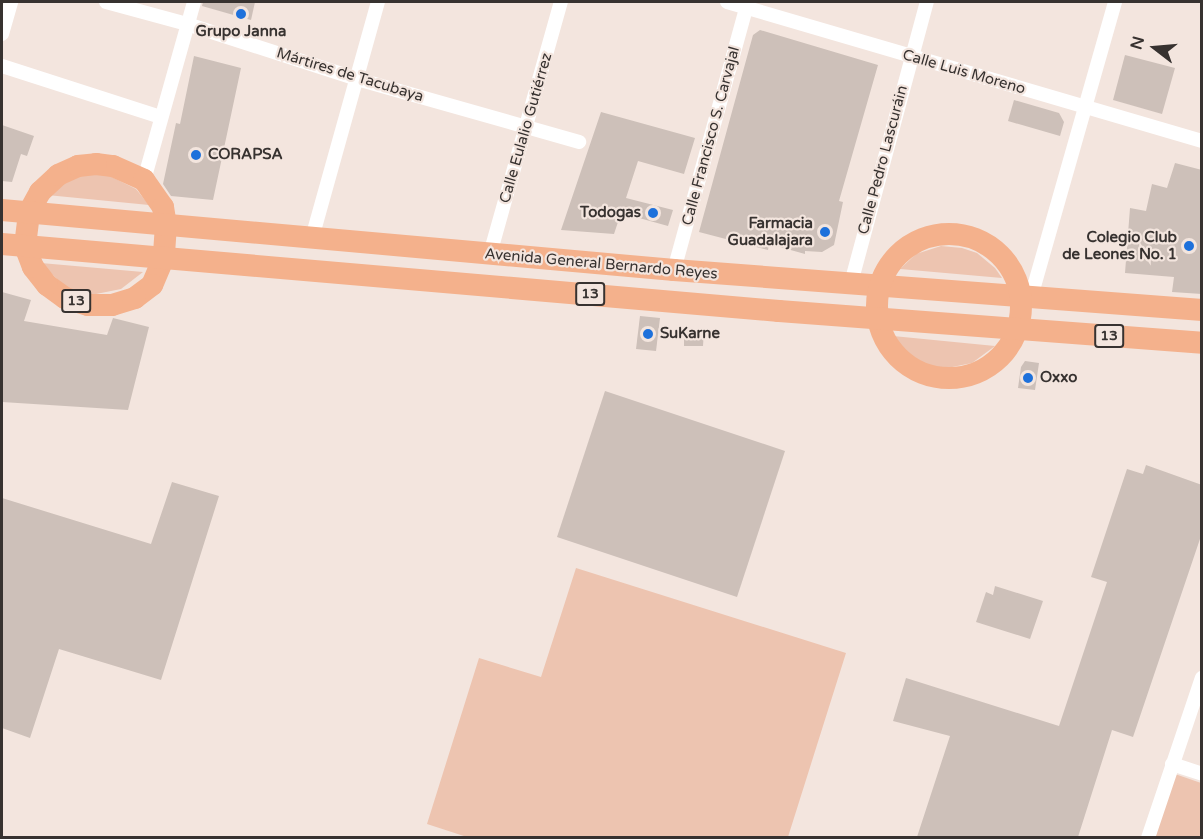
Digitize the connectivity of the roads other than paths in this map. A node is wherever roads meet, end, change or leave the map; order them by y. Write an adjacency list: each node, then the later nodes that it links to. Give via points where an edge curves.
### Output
1 (10, 2): 11 (street)
2 (106, 2): 10 (street, Mártires de Tacubaya)
3 (194, 2): 10 (street)
4 (378, 2): 14 (street)
5 (561, 2): 17 (street, Calle Eulalio Gutiérrez)
6 (727, 2): 9 (street, Calle Luis Moreno)
7 (927, 2): 12 (street, Calle Pedro Lascuráin)
8 (1115, 2): 15 (street)
9 (747, 4): 12 (street, Calle Luis Moreno); 29 (street, Calle Francisco S. Carvajal)
10 (188, 24): 14 (street, Mártires de Tacubaya); 16 (street)
11 (2, 34)
12 (911, 57): 15 (street, Calle Luis Moreno); 30 (street, Calle Pedro Lascuráin)
13 (2, 66): 16 (street)
14 (357, 79): 17 (street, Mártires de Tacubaya); 24 (street)
15 (1085, 108): 18 (street, Calle Luis Moreno); 32 (street)
16 (161, 117): 20 (street)
17 (526, 127): 19 (street, Mártires de Tacubaya); 27 (street, Calle Eulalio Gutiérrez)
18 (1202, 141)
19 (579, 142)
20 (144, 180): 22 (main road, via 113,166 78,166 58,175 40,192); 23 (main road, 13, via 163,207)
21 (2, 210): 22 (main road, Avenida General Bernardo Reyes / 13)
22 (29, 212): 23 (main road, Avenida General Bernardo Reyes / 13); 26 (main road)
23 (166, 225): 24 (main road, Avenida General Bernardo Reyes / 13); 28 (main road, 13)
24 (312, 238): 27 (main road, Avenida General Bernardo Reyes / 13)
25 (2, 244): 26 (main road, Avenida General Bernardo Reyes / 13)
26 (25, 246): 28 (main road, Avenida General Bernardo Reyes / 13); 28 (main road, 13, via 33,267 47,285 65,298 88,305 112,305 135,298 152,285)
27 (490, 254): 29 (main road, Avenida General Bernardo Reyes / 13)
28 (164, 257): 34 (main road, Avenida General Bernardo Reyes / 13)
29 (674, 270): 30 (main road, Avenida General Bernardo Reyes / 13)
30 (851, 283): 31 (main road, Avenida General Bernardo Reyes / 13)
31 (880, 285): 32 (main road, Avenida General Bernardo Reyes / 13); 32 (main road, via 889,267 912,244 932,236 963,236 980,241 1003,258); 34 (main road)
32 (1027, 296): 33 (main road, Avenida General Bernardo Reyes / 13); 35 (main road)
33 (1202, 310)
34 (878, 318): 35 (main road, Avenida General Bernardo Reyes / 13); 35 (main road, via 887,343 898,357 921,373 944,378 973,375 991,365 1009,347)
35 (1017, 330): 36 (main road, Avenida General Bernardo Reyes / 13)
36 (1202, 343)
37 (1202, 678): 38 (street)
38 (1172, 764): 39 (street); 40 (street)
39 (1202, 774)
40 (1148, 837)

